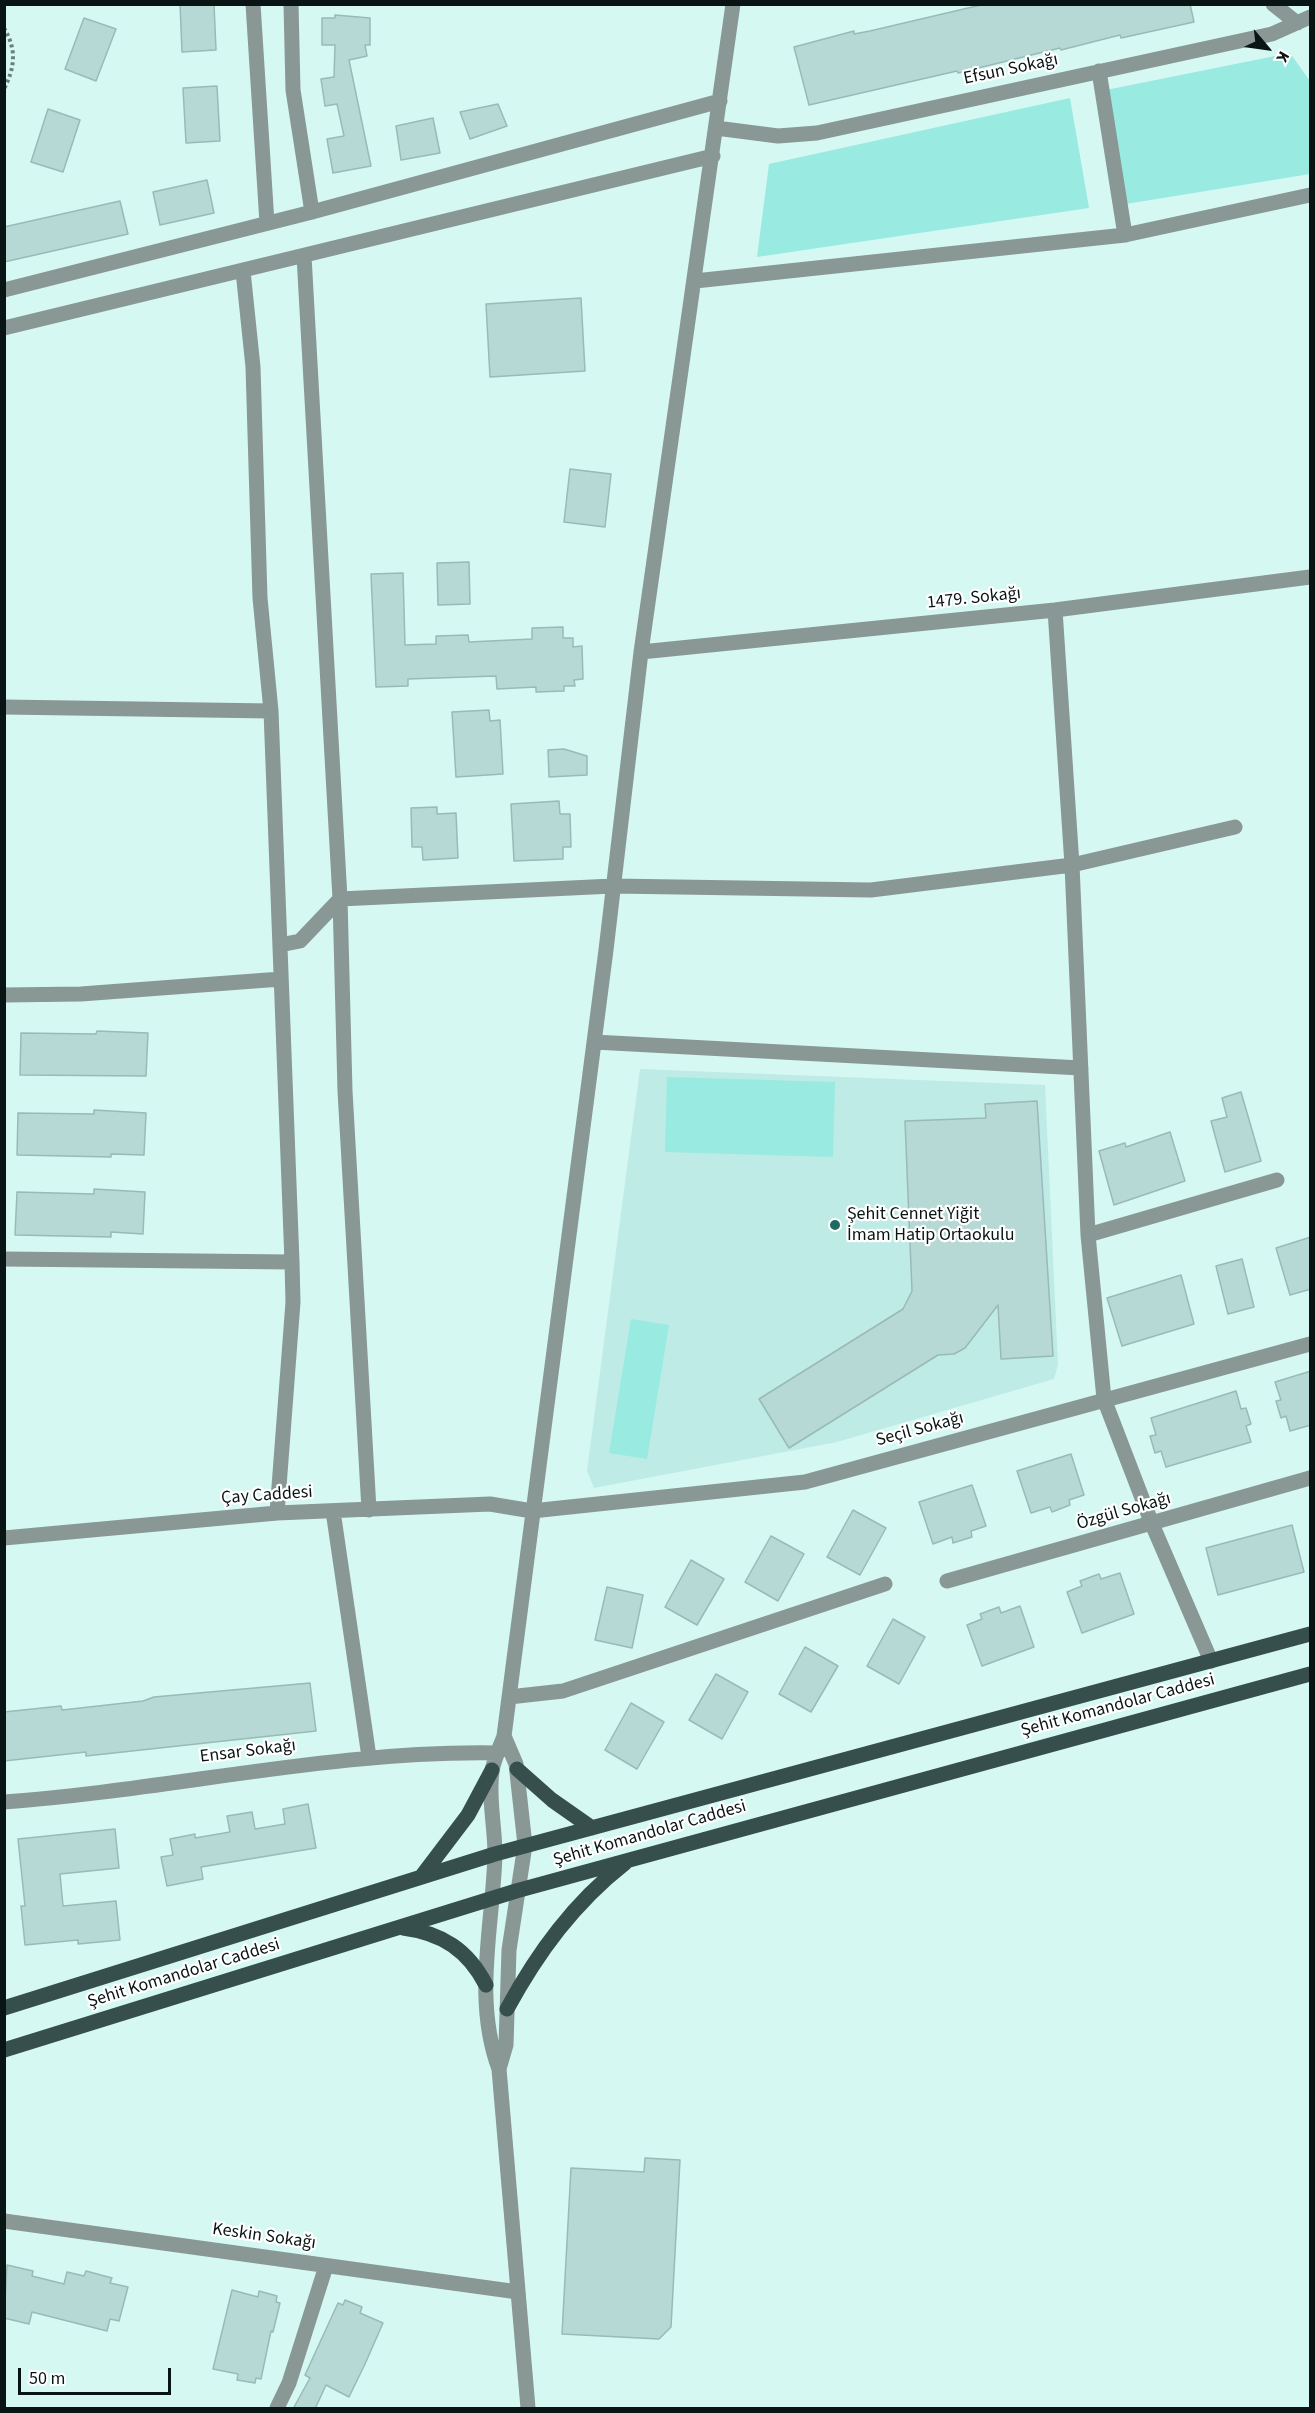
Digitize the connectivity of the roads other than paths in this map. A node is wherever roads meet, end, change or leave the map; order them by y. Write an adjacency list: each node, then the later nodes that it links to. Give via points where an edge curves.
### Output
1 (253, 4): 12 (street)
2 (291, 4): 11 (street, via 293,90)
3 (733, 4): 7 (street)
4 (1273, 4): 5 (street)
5 (1304, 20): 6 (street, Efsun Sokağı, via 1272,34)
6 (1099, 71): 8 (street, Efsun Sokağı, via 818,133 778,136); 13 (street)
7 (720, 101): 8 (street); 11 (street)
8 (716, 128): 9 (street)
9 (713, 156): 14 (street); 16 (street)
10 (1311, 195): 13 (street)
11 (312, 212): 12 (street)
12 (267, 223): 17 (street)
13 (1125, 235): 16 (street)
14 (304, 256): 15 (street); 27 (street)
15 (243, 271): 18 (street); 23 (street, via 253,367 260,598)
16 (695, 281): 21 (street)
17 (4, 290)
18 (4, 328)
19 (1311, 577): 20 (street, 1479. Sokağı)
20 (1056, 610): 21 (street, 1479. Sokağı); 25 (street)
21 (641, 652): 26 (street)
22 (4, 707): 23 (street)
23 (272, 711): 28 (street)
24 (1235, 827): 25 (street)
25 (1072, 865): 26 (street, via 871,890); 32 (street)
26 (613, 886): 27 (street); 31 (street)
27 (340, 899): 28 (street, via 300,941); 40 (street, via 345,1091)
28 (280, 945): 29 (street)
29 (281, 980): 30 (street, via 81,994); 36 (street)
30 (4, 995)
31 (594, 1042): 32 (street); 42 (street)
32 (1081, 1068): 34 (street)
33 (1277, 1180): 34 (street)
34 (1088, 1235): 38 (street)
35 (4, 1259): 36 (street)
36 (292, 1262): 43 (street, via 293,1302)
37 (1311, 1344): 38 (street, Seçil Sokağı)
38 (1104, 1399): 42 (street, Seçil Sokağı, via 805,1482); 44 (street)
39 (1311, 1478): 44 (street, Özgül Sokağı)
40 (369, 1510): 41 (street, Çay Caddesi); 42 (street, Çay Caddesi, via 489,1504)
41 (333, 1511): 43 (street, Çay Caddesi); 54 (street)
42 (532, 1512): 51 (street)
43 (277, 1513): 45 (street, Çay Caddesi)
44 (1152, 1524): 46 (street, Özgül Sokağı); 49 (street)
45 (4, 1538)
46 (947, 1581)
47 (885, 1584): 51 (street, via 563,1691)
48 (1311, 1634): 49 (main road, Şehit Komandolar Caddesi)
49 (1211, 1662): 58 (main road, Şehit Komandolar Caddesi)
50 (1311, 1674): 61 (main road, Şehit Komandolar Caddesi)
51 (509, 1698): 52 (street)
52 (504, 1736): 53 (street); 55 (street)
53 (498, 1753): 54 (street, Ensar Sokağı); 56 (street)
54 (369, 1756): 57 (street, Ensar Sokağı)
55 (517, 1769): 58 (main road); 59 (street)
56 (492, 1770): 60 (street); 62 (main road, via 468,1815)
57 (4, 1802)
58 (592, 1828): 59 (main road, Şehit Komandolar Caddesi)
59 (525, 1845): 60 (main road, Şehit Komandolar Caddesi); 63 (street)
60 (495, 1854): 62 (main road, Şehit Komandolar Caddesi); 64 (street)
61 (631, 1858): 63 (main road, Şehit Komandolar Caddesi); 68 (main road, via 564,1922 524,1977)
62 (421, 1877): 67 (main road, Şehit Komandolar Caddesi)
63 (516, 1891): 64 (main road, Şehit Komandolar Caddesi); 68 (street)
64 (491, 1899): 65 (main road, Şehit Komandolar Caddesi); 66 (street)
65 (400, 1928): 66 (main road, via 430,1934 457,1947 473,1962); 69 (main road, Şehit Komandolar Caddesi)
66 (486, 1985): 70 (street, via 490,2043)
67 (4, 2008)
68 (507, 2009): 70 (street, via 506,2044)
69 (4, 2050)
70 (500, 2069): 73 (street)
71 (4, 2221): 72 (street, Keskin Sokağı)
72 (326, 2266): 73 (street, Keskin Sokağı); 74 (street, via 289,2384)
73 (518, 2292): 75 (street)
74 (277, 2409)
75 (528, 2409)

